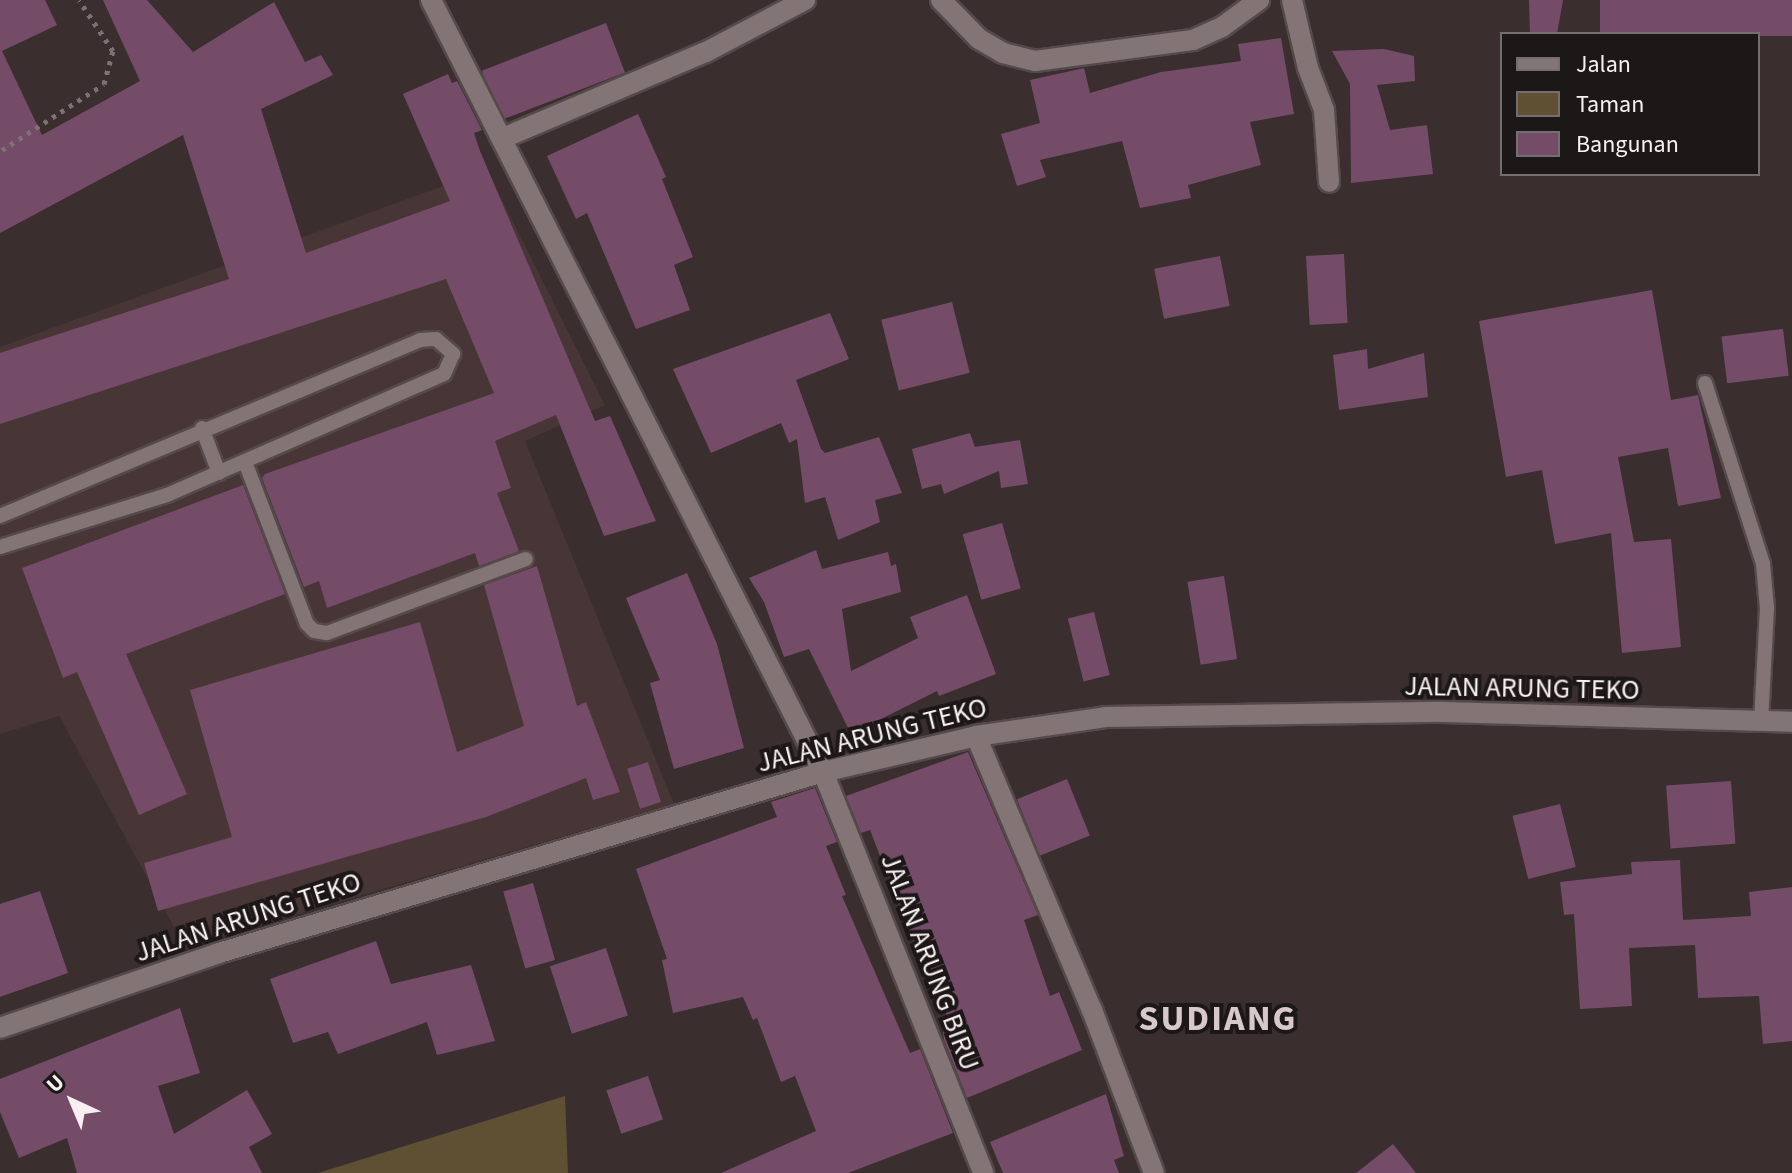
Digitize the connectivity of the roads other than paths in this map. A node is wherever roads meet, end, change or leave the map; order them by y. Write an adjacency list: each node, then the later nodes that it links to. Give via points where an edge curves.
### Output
1 (431, 0): 6 (street, JALAN ARUNG BIRU)
2 (805, 0): 6 (street, via 706,52)
3 (941, 0): 4 (street, via 979,39 1003,53 1035,61 1193,40)
4 (1259, 0)
5 (1292, 0): 7 (street, via 1324,110)
6 (503, 138): 18 (street, JALAN ARUNG BIRU)
7 (1329, 182)
8 (1705, 383): 15 (lane, via 1763,564 1767,608)
9 (202, 428): 10 (lane, via 420,340 436,339 453,354 444,374); 11 (lane); 12 (lane)
10 (245, 462): 11 (lane); 14 (lane, via 314,631 327,633)
11 (219, 473): 13 (lane, via 167,495)
12 (0, 516)
13 (0, 547)
14 (526, 559)
15 (1761, 722): 16 (street, JALAN ARUNG TEKO); 17 (street, JALAN ARUNG TEKO, via 1443,712 1106,717)
16 (1792, 722)
17 (976, 736): 18 (street, JALAN ARUNG TEKO); 21 (street, via 1092,1010)
18 (823, 772): 19 (street, JALAN ARUNG TEKO, via 219,953); 20 (street, JALAN ARUNG BIRU)
19 (0, 1028)
20 (983, 1173)
21 (1154, 1173)

